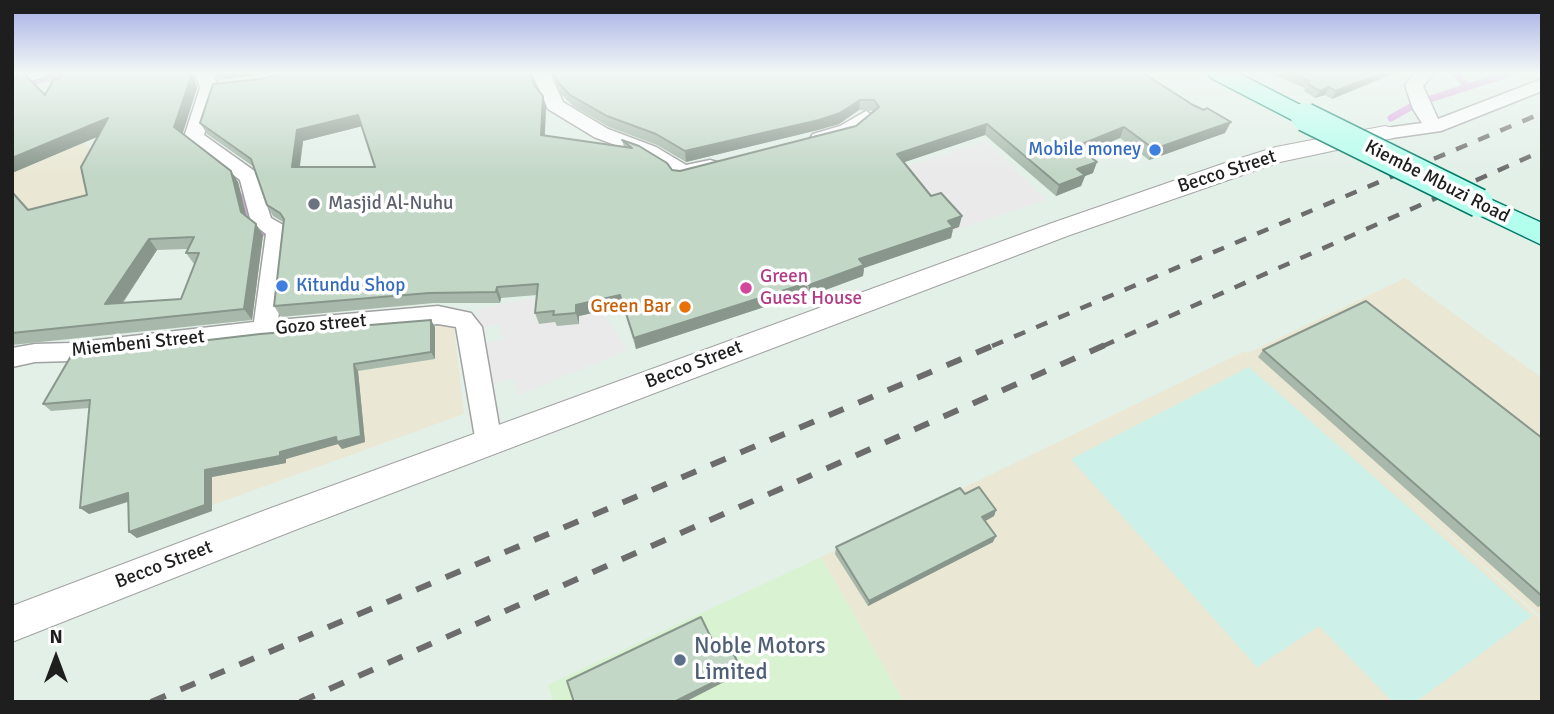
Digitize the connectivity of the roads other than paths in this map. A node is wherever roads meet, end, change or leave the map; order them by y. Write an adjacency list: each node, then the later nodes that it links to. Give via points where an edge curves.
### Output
1 (205, 106): 12 (street, Gozo street, via 194,137 249,177 262,222 277,231)
2 (559, 106): 10 (street, via 601,133 649,151 681,173)
3 (1284, 106): 11 (main road, Kiembe Mbuzi Road, bridge)
4 (1421, 106): 7 (street)
5 (1486, 106): 7 (street)
6 (866, 117): 9 (street, via 846,130)
7 (1434, 127): 8 (street)
8 (1385, 134): 14 (street, Becco Street, via 1234,168)
9 (801, 142)
10 (733, 160)
11 (1542, 235)
12 (265, 330): 13 (street, Miembeni Street); 14 (street, Gozo street, via 438,315 463,318 470,327)
13 (12, 358)
14 (489, 443): 15 (street, Becco Street)
15 (12, 624)

